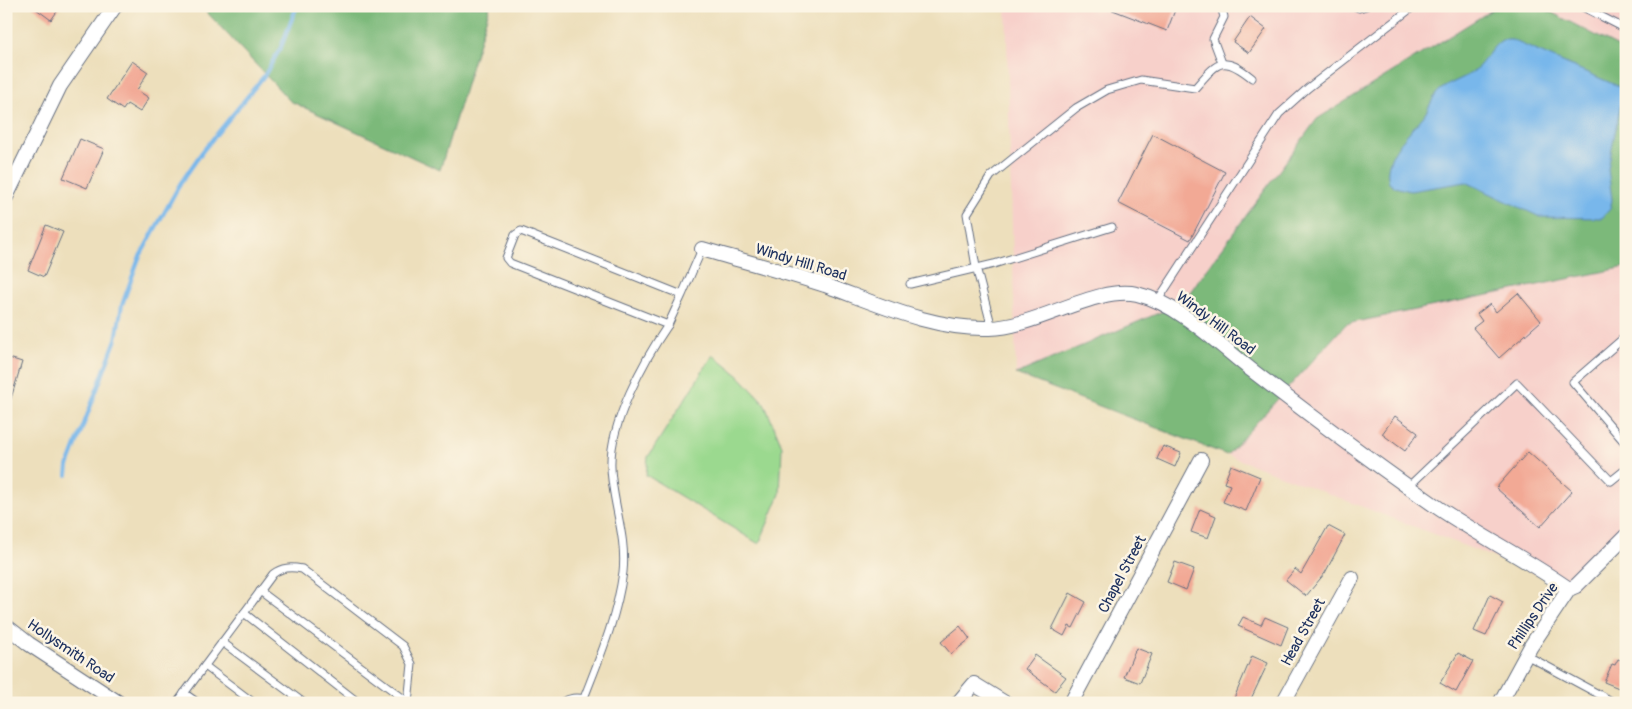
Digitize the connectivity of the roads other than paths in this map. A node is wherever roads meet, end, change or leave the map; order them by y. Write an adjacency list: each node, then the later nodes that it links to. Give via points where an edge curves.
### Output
1 (115, 6): 12 (street, via 60,86)
2 (1221, 6): 10 (lane, via 1224,17 1213,39)
3 (1355, 6): 4 (lane)
4 (1366, 6)
5 (1414, 6): 18 (lane, via 1279,114)
6 (1581, 6): 8 (lane)
7 (1602, 6): 8 (lane)
8 (1598, 15): 9 (lane)
9 (1626, 29)
10 (1222, 63): 11 (lane, via 1235,64); 15 (lane, via 1211,69 1195,88 1141,80 1107,90 1076,108 998,170 966,214)
11 (1252, 78)
12 (6, 197)
13 (1112, 227): 15 (lane)
14 (702, 249): 17 (lane); 20 (street, Windy Hill Road, via 936,322)
15 (976, 267): 16 (lane); 20 (lane)
16 (910, 284)
17 (682, 295): 19 (lane); 19 (lane, via 521,231 516,234 506,258 510,263)
18 (1158, 300): 20 (street, Windy Hill Road, via 1122,292 1019,325); 25 (street, Windy Hill Road)
19 (668, 325): 36 (lane, via 656,342 616,425 611,467 622,535 623,570 616,614)
20 (992, 328)
21 (1626, 336): 22 (lane, via 1573,382)
22 (1626, 444)
23 (1201, 460): 47 (street, Chapel Street)
24 (1626, 469): 25 (lane, via 1611,481 1517,382)
25 (1409, 486): 28 (street, Windy Hill Road, via 1440,509)
26 (1626, 536): 28 (street, Phillips Drive, via 1576,586)
27 (1352, 578): 48 (street, Head Street)
28 (1569, 589): 33 (street, Phillips Drive)
29 (260, 591): 30 (lane); 37 (lane); 37 (lane, via 279,570 302,569 403,646 412,664)
30 (244, 613): 32 (lane); 43 (lane)
31 (6, 626): 38 (street, Hollysmith Road)
32 (222, 642): 34 (lane); 42 (lane)
33 (1526, 655): 49 (street, Phillips Drive); 50 (lane)
34 (204, 666): 35 (lane); 41 (lane)
35 (184, 693): 39 (lane); 40 (lane)
36 (587, 701): 44 (lane, via 569,698)
37 (408, 702)
38 (119, 703)
39 (177, 703)
40 (198, 703)
41 (254, 703)
42 (304, 703)
43 (359, 703)
44 (561, 703)
45 (958, 703): 46 (street, via 974,684)
46 (1005, 703)
47 (1071, 703)
48 (1283, 703)
49 (1500, 703)
50 (1615, 703)

